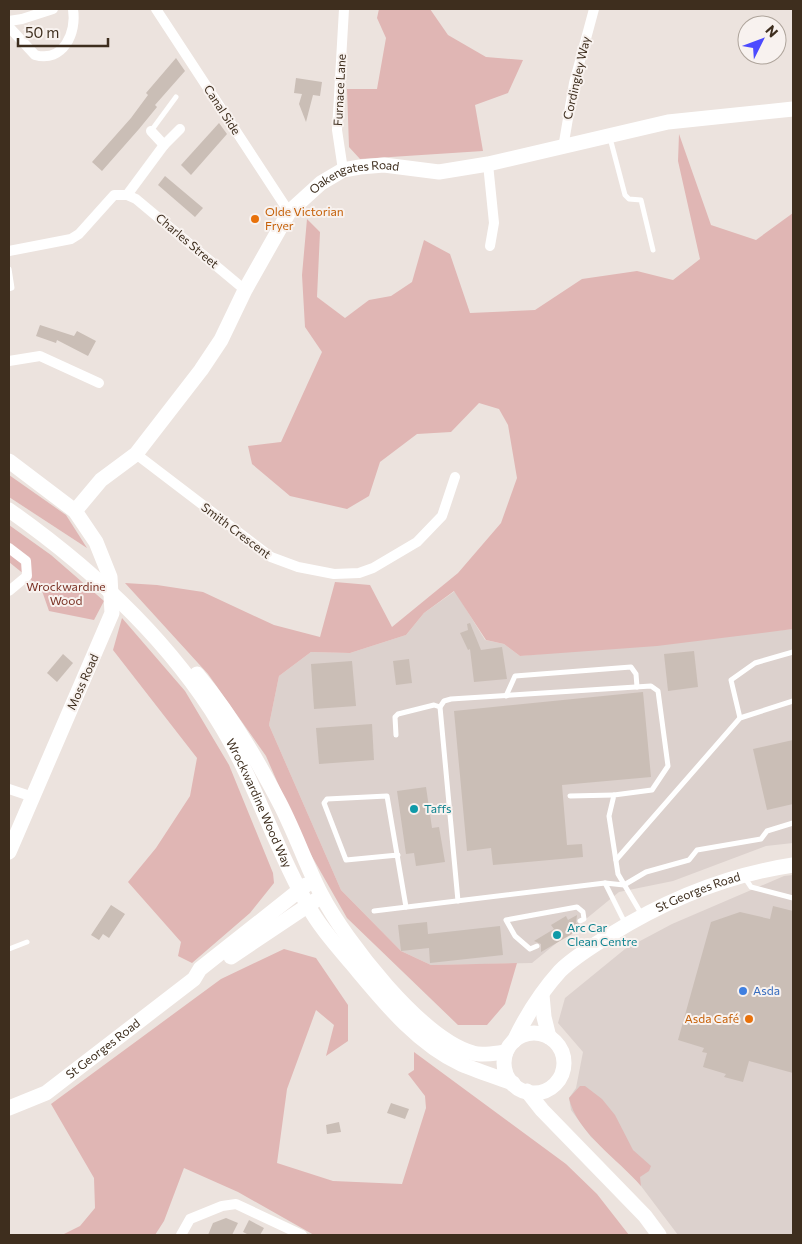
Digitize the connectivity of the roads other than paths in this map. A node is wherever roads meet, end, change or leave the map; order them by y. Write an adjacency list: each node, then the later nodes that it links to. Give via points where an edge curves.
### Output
1 (52, 9): 6 (street)
2 (73, 9): 7 (street, via 74,21 64,48 50,57 34,55)
3 (156, 9): 18 (street, Canal Side)
4 (344, 9): 16 (street, Furnace Lane, via 337,130)
5 (594, 9): 14 (street, Cordingley Way, via 574,83)
6 (9, 21)
7 (9, 27)
8 (176, 97): 11 (lane)
9 (793, 109): 12 (street, Oakengates Road, via 668,122)
10 (180, 129): 13 (street)
11 (151, 131): 13 (street)
12 (609, 135): 14 (street, Oakengates Road); 20 (lane, via 624,193 629,198 641,200)
13 (164, 145): 17 (street)
14 (563, 148): 15 (street, Oakengates Road)
15 (488, 164): 16 (street, Oakengates Road, via 439,172 384,166); 19 (street, via 494,223)
16 (343, 170): 18 (street, Oakengates Road, via 321,183)
17 (127, 195): 21 (street, via 114,195 79,234 70,239); 24 (street, Charles Street, via 136,199)
18 (289, 212): 24 (street, Oakengates Road)
19 (490, 246)
20 (653, 250)
21 (9, 251)
22 (9, 269): 23 (lane, via 12,288)
23 (9, 289)
24 (245, 290): 27 (street, Oakengates Road, via 201,370)
25 (9, 361): 26 (street, via 40,356)
26 (99, 384)
27 (136, 454): 29 (street, Smith Crescent, via 270,558 334,574 359,573 374,568 417,542 442,516); 32 (street, Oakengates Road, via 101,480)
28 (9, 461): 32 (street, Moss Road)
29 (455, 477)
30 (9, 501): 34 (street, Wrockwardine Wood Way, via 69,545)
31 (9, 510): 34 (street, Wrockwardine Wood Way)
32 (75, 511): 47 (street, Moss Road, via 96,542 110,577 112,613)
33 (9, 548): 35 (street, via 26,561 27,576)
34 (98, 574): 36 (street, Wrockwardine Wood Way)
35 (9, 592)
36 (124, 598): 54 (street, Wrockwardine Wood Way, via 174,644 240,733 278,799); 57 (street, Wrockwardine Wood Way, via 182,668 220,723 247,771)
37 (793, 652): 42 (lane, via 755,663 731,680)
38 (637, 687): 39 (lane); 39 (lane, via 636,674 631,667 515,676); 45 (lane, via 651,686 658,691 668,766 652,790)
39 (506, 696): 41 (lane, via 451,699)
40 (793, 701): 42 (lane)
41 (440, 707): 43 (lane, via 434,705 398,714 395,717); 60 (lane)
42 (740, 718): 51 (lane)
43 (396, 735)
44 (9, 789): 47 (street)
45 (614, 795): 46 (lane); 51 (lane, via 609,816)
46 (570, 796)
47 (33, 797): 49 (street, Moss Road)
48 (793, 822): 56 (lane, via 767,831 761,839 697,850 689,860 646,872)
49 (9, 852)
50 (398, 855): 50 (lane, via 346,860 324,803 327,799 387,796); 62 (lane)
51 (616, 860): 56 (lane)
52 (793, 865): 53 (street, St Georges Road)
53 (744, 875): 59 (lane, via 751,887); 64 (street, St Georges Road, via 701,888)
54 (314, 880): 57 (street, St Georges Road); 58 (street, Wrockwardine Wood Way)
55 (605, 883): 56 (lane); 60 (lane); 66 (lane)
56 (624, 885): 64 (lane)
57 (299, 889): 61 (street, Wrockwardine Wood Way); 70 (street, St Georges Road, via 200,969)
58 (322, 896): 61 (street, St Georges Road); 73 (street, Wrockwardine Wood Way, via 373,969 440,1037 475,1054)
59 (793, 898)
60 (458, 901): 62 (lane)
61 (307, 906): 70 (street, St Georges Road, via 204,976); 74 (street, Wrockwardine Wood Way, via 404,1023 460,1063)
62 (406, 907): 63 (lane)
63 (374, 911)
64 (642, 916): 66 (street, St Georges Road)
65 (580, 921): 68 (lane, via 584,918 583,912 577,907 506,920 523,945 530,949)
66 (626, 925): 71 (street, St Georges Road, via 561,971)
67 (27, 942): 69 (lane)
68 (537, 946)
69 (9, 949)
70 (194, 979): 77 (street, St Georges Road, via 46,1092)
71 (542, 995): 72 (street); 73 (street, St Georges Road)
72 (550, 1037): 73 (street, via 525,1034); 75 (street, via 560,1047 564,1060 562,1074)
73 (510, 1046): 74 (street, via 505,1063)
74 (513, 1083): 76 (street)
75 (552, 1087): 76 (street); 78 (street, via 551,1103)
76 (527, 1092): 78 (street)
77 (9, 1108)
78 (558, 1125): 81 (street, via 645,1216)
79 (181, 1235): 80 (street, via 190,1219 236,1204)
80 (302, 1235)
81 (659, 1235)

